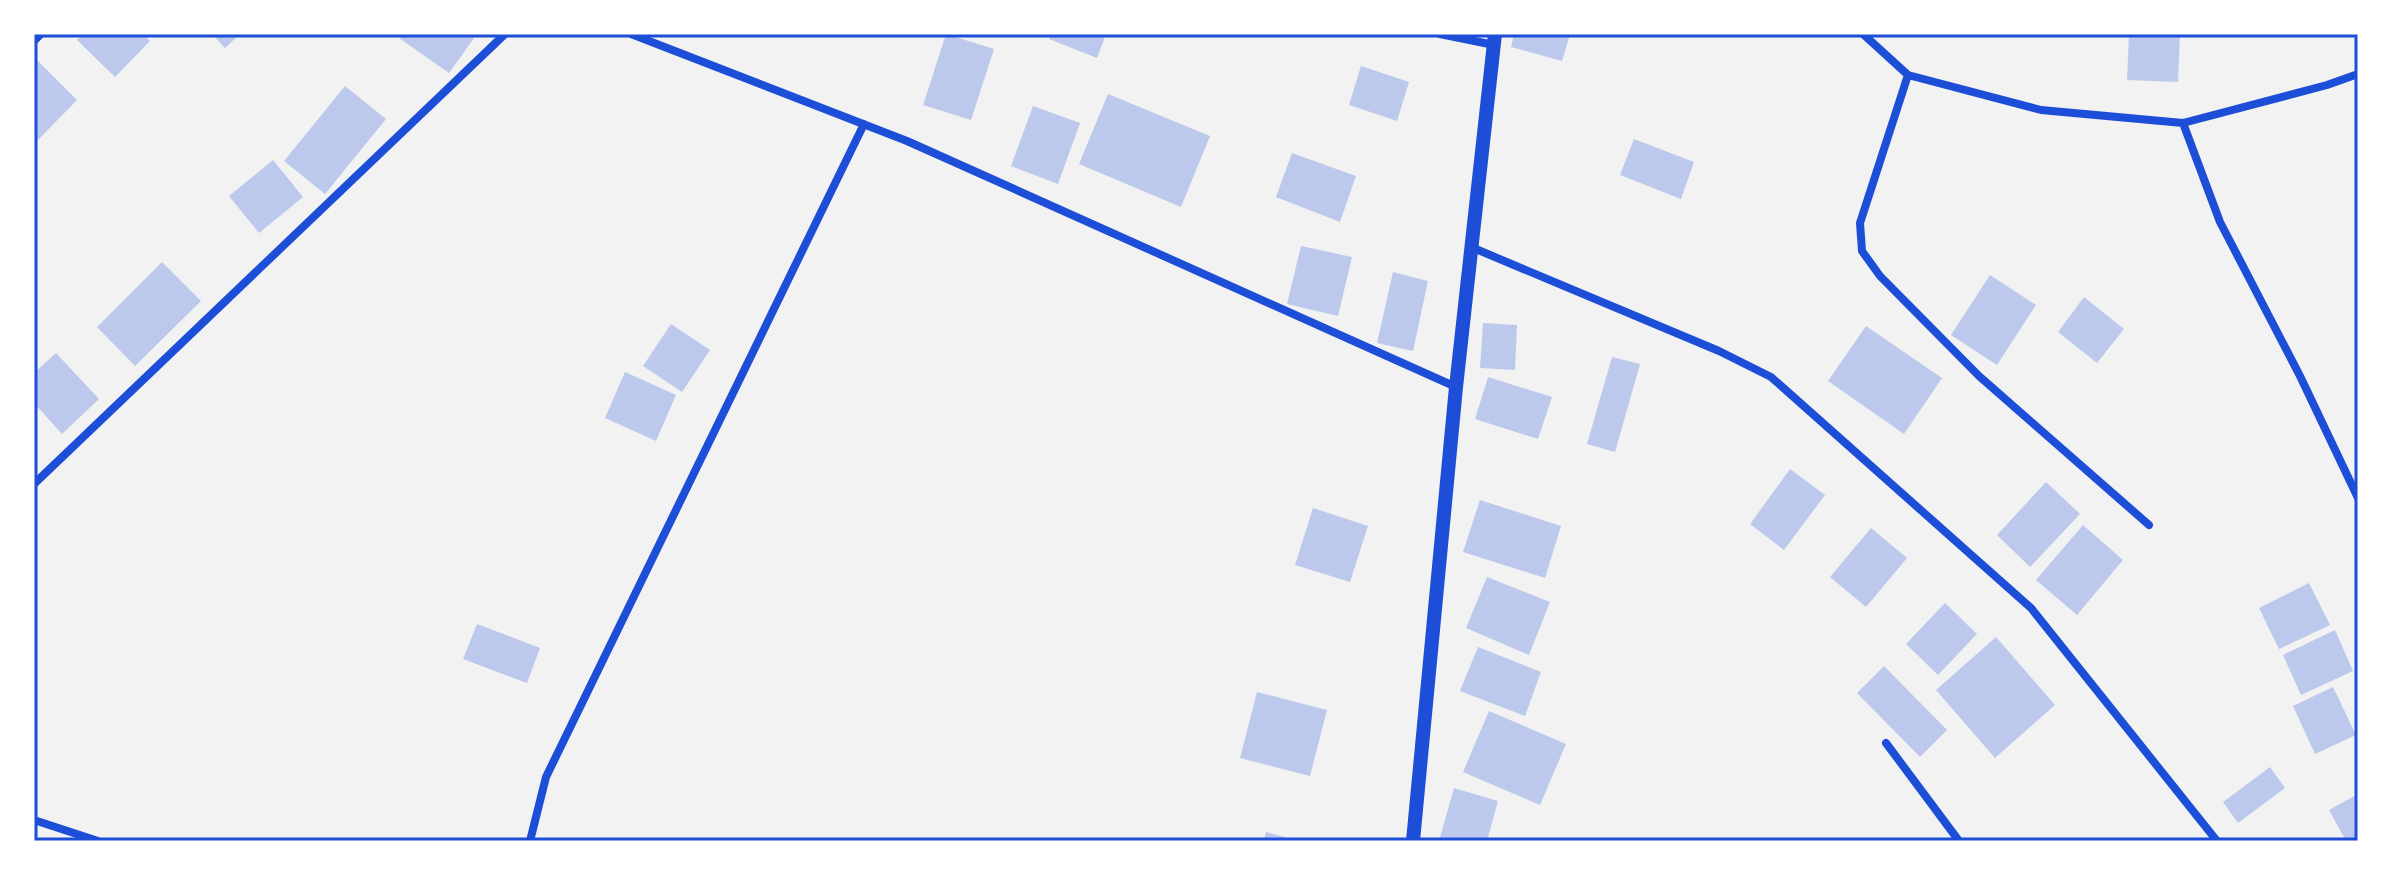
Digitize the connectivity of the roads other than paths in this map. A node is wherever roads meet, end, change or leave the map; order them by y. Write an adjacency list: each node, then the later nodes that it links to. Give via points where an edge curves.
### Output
1 (41, 34): 7 (street)
2 (505, 34): 14 (street)
3 (631, 34): 11 (street)
4 (1440, 34): 6 (street)
5 (1863, 34): 9 (street)
6 (1494, 40): 12 (street)
7 (34, 41)
8 (2358, 74): 10 (street)
9 (1908, 75): 10 (street, via 2041,110); 16 (street, via 1860,223 1862,251 1979,376)
10 (2183, 123): 15 (street, via 2220,222)
11 (864, 124): 13 (street); 20 (street, via 546,777)
12 (1471, 247): 13 (street); 23 (street, via 1771,377 2031,608)
13 (1456, 387): 21 (street)
14 (34, 484)
15 (2358, 498)
16 (2149, 525)
17 (1886, 743): 22 (street)
18 (34, 820): 19 (street)
19 (98, 841)
20 (530, 841)
21 (1413, 841)
22 (1959, 841)
23 (2217, 841)

